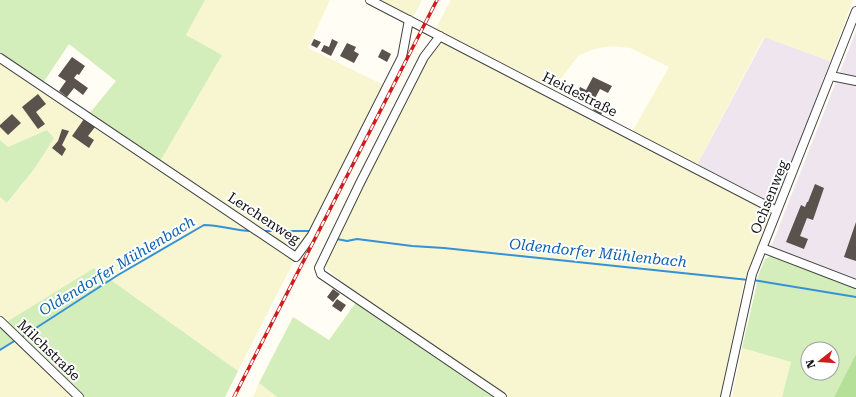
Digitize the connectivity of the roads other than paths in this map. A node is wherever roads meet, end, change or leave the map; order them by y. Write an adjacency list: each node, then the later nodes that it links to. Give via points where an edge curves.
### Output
1 (370, 0): 3 (street, Heidestraße)
2 (856, 11): 6 (street, Ochsenweg)
3 (409, 20): 4 (street, Heidestraße); 5 (street, Lerchenweg, via 402,57 312,235 296,256)
4 (440, 36): 8 (street, Heidestraße); 13 (street, via 420,64 363,177 319,268 320,274)
5 (0, 58)
6 (831, 76): 7 (street); 8 (street, Ochsenweg)
7 (855, 78)
8 (778, 211): 9 (street, Ochsenweg)
9 (762, 248): 10 (street); 14 (street, Ochsenweg, via 749,286)
10 (856, 284)
11 (0, 321): 12 (street, Milchstraße)
12 (79, 397)
13 (502, 397)
14 (725, 397)

